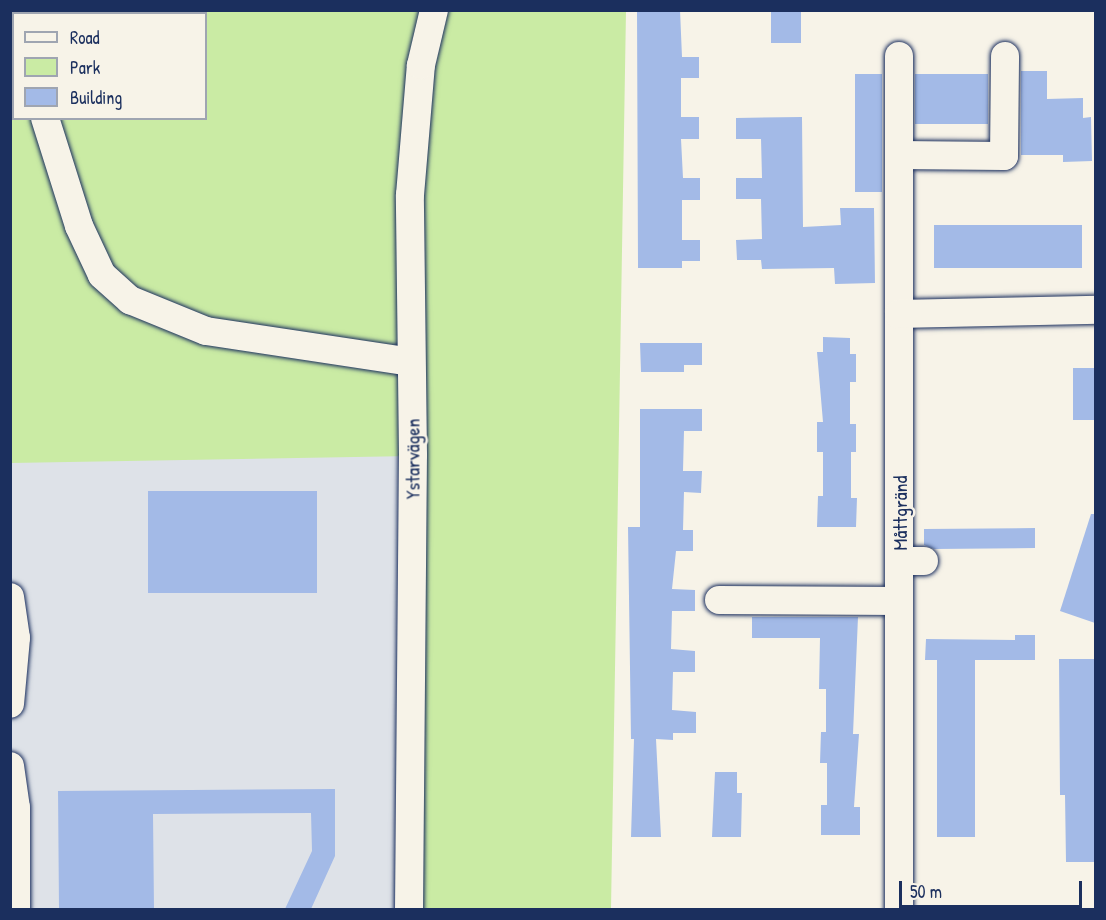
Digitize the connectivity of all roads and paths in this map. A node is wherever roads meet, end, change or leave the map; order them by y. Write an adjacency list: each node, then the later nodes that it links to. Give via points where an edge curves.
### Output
1 (434, 10): 8 (street, Ystarvägen, via 421,65 410,195)
2 (899, 56): 5 (street, Måttgränd)
3 (1005, 56): 5 (street, via 1004,156)
4 (46, 120): 8 (street, via 79,226 102,275 130,300 206,331)
5 (899, 155): 7 (street, Måttgränd)
6 (1095, 310): 7 (street)
7 (899, 314): 11 (street, Måttgränd, via 912,561)
8 (411, 362): 15 (street, Ystarvägen)
9 (10, 597): 12 (street, via 16,638)
10 (719, 600): 11 (street)
11 (899, 601): 16 (street, Måttgränd)
12 (10, 704)
13 (10, 766): 14 (street, via 16,808)
14 (16, 909)
15 (409, 909)
16 (899, 909)

